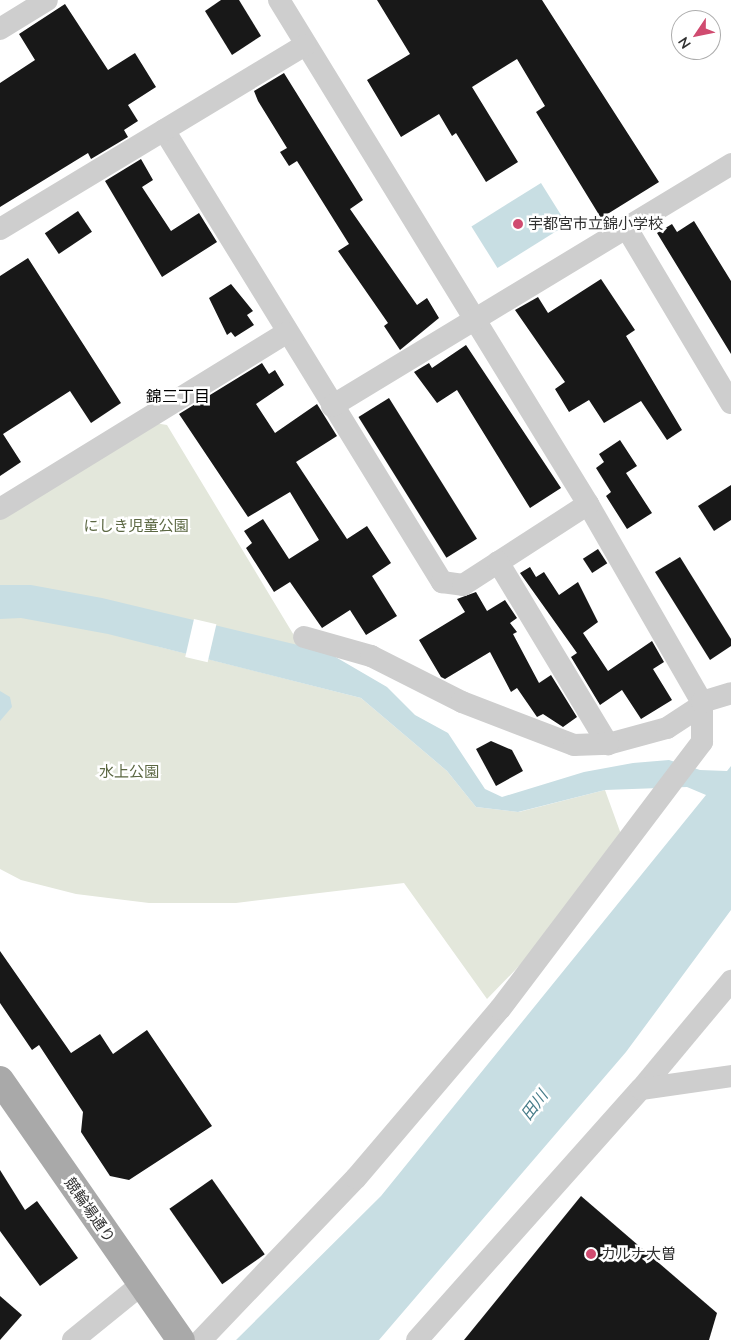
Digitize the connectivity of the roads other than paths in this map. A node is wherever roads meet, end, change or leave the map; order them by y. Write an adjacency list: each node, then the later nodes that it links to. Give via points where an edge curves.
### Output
1 (47, 0): 3 (street)
2 (279, 0): 4 (street)
3 (0, 29)
4 (305, 45): 5 (street); 9 (street)
5 (164, 130): 8 (street); 10 (street)
6 (731, 164): 7 (street)
7 (626, 227): 9 (street); 11 (street)
8 (0, 229)
9 (475, 319): 12 (street); 13 (street)
10 (286, 333): 12 (street); 14 (street)
11 (731, 403)
12 (332, 406): 15 (street, via 442,582 463,585)
13 (588, 504): 15 (street); 18 (street)
14 (0, 509)
15 (498, 562): 19 (street)
16 (304, 637): 19 (street, via 371,656 462,702 574,745)
17 (731, 693): 18 (street)
18 (702, 703): 19 (street, via 667,728); 27 (street, via 702,742 500,1009 356,1178)
19 (608, 744)
20 (731, 981): 22 (street)
21 (731, 1076): 22 (street)
22 (641, 1089): 28 (street)
23 (4, 1094): 24 (main road, 競輪場通り)
24 (142, 1284): 25 (street); 26 (main road, 競輪場通り)
25 (73, 1340)
26 (181, 1340)
27 (201, 1340)
28 (417, 1340)

